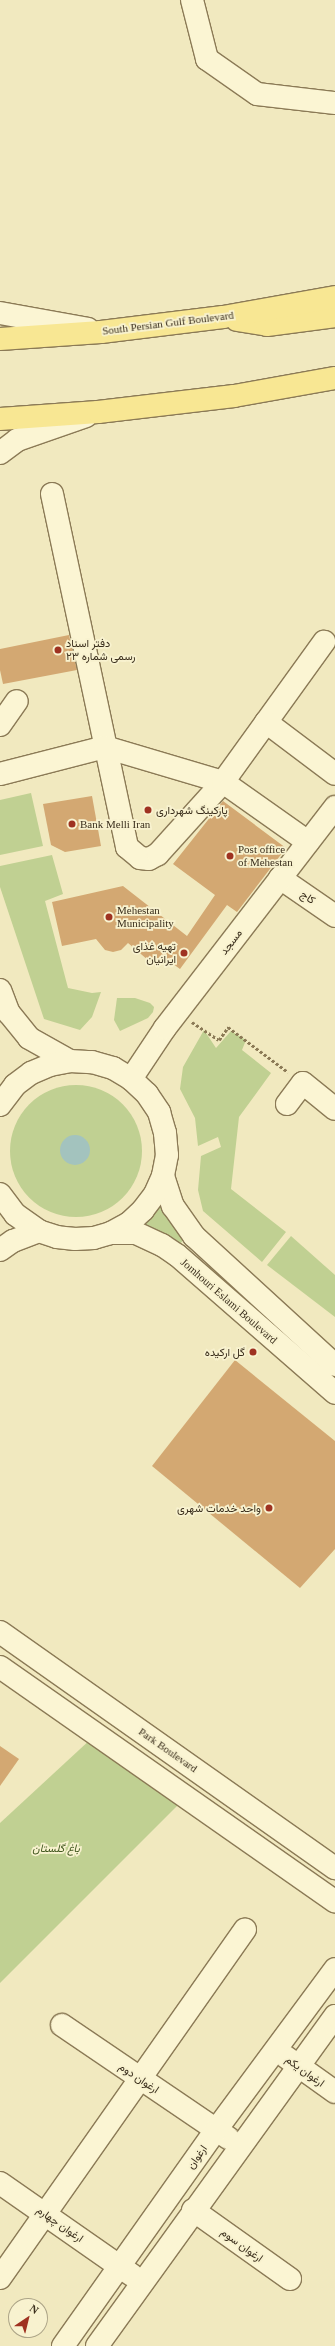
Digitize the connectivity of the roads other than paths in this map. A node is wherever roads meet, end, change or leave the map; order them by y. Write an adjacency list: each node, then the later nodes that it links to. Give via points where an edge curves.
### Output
1 (192, 0): 2 (street, via 207,59 257,94)
2 (335, 103)
3 (335, 297): 6 (main road, South Persian Gulf Boulevard)
4 (0, 312): 7 (street)
5 (335, 316): 6 (main road, via 267,325)
6 (223, 318): 7 (main road, South Persian Gulf Boulevard)
7 (101, 332): 8 (main road, South Persian Gulf Boulevard)
8 (0, 339)
9 (335, 367): 11 (main road, via 272,379)
10 (335, 378): 11 (main road)
11 (234, 396): 12 (main road)
12 (98, 412): 13 (main road); 14 (street, via 17,440)
13 (0, 420)
14 (0, 453)
15 (52, 494): 20 (street)
16 (324, 642): 18 (street)
17 (17, 702): 19 (street)
18 (266, 722): 22 (street); 23 (street)
19 (0, 725)
20 (105, 747): 21 (street); 23 (street); 23 (street, via 127,847 140,858 150,859 158,854)
21 (0, 774)
22 (335, 774)
23 (223, 782): 25 (street)
24 (335, 807): 25 (street, مسجد)
25 (308, 842): 26 (street, مسجد)
26 (280, 878): 27 (street, کاج); 30 (street, مسجد, via 178,1012)
27 (335, 916)
28 (0, 990): 29 (street, via 9,1013 29,1038)
29 (70, 1061): 30 (street, via 92,1062 113,1068); 32 (street, via 50,1065 31,1073 15,1085)
30 (131, 1079): 34 (street, via 147,1094 158,1112 165,1133 167,1155)
31 (287, 1104): 33 (street, via 302,1083)
32 (0, 1105)
33 (335, 1108)
34 (163, 1176): 37 (street, via 144,1210 129,1223); 39 (street, Jomhouri Eslami Boulevard, via 173,1206 194,1236)
35 (0, 1194): 36 (street, via 15,1214)
36 (39, 1231): 37 (street, via 75,1239 94,1238); 38 (street, via 13,1241)
37 (111, 1233): 40 (street, Jomhouri Eslami Boulevard, via 136,1233 162,1244)
38 (0, 1250)
39 (335, 1365)
40 (335, 1393)
41 (0, 1632): 43 (street, Park Boulevard)
42 (0, 1667): 44 (street)
43 (335, 1868)
44 (335, 1902)
45 (245, 1930): 51 (street)
46 (335, 1969): 49 (street, ارغوان)
47 (335, 2016): 50 (street)
48 (62, 2025): 51 (street, ارغوان دوم)
49 (275, 2049): 50 (street, ارغوان یکم); 53 (street, ارغوان)
50 (298, 2066): 52 (street, ارغوان یکم); 54 (street)
51 (141, 2079): 53 (street, ارغوان دوم); 57 (street)
52 (335, 2092)
53 (216, 2130): 54 (street, ارغوان دوم); 58 (street, ارغوان)
54 (240, 2146): 56 (street)
55 (0, 2182): 57 (street, ارغوان چهارم)
56 (193, 2210): 60 (street, ارغوان سوم); 61 (street)
57 (45, 2214): 58 (street, ارغوان چهارم); 59 (street)
58 (120, 2266): 61 (street, ارغوان چهارم); 62 (street, ارغوان)
59 (0, 2278)
60 (290, 2279)
61 (142, 2282): 64 (street)
62 (68, 2339): 63 (street)
63 (92, 2346)
64 (97, 2346)

